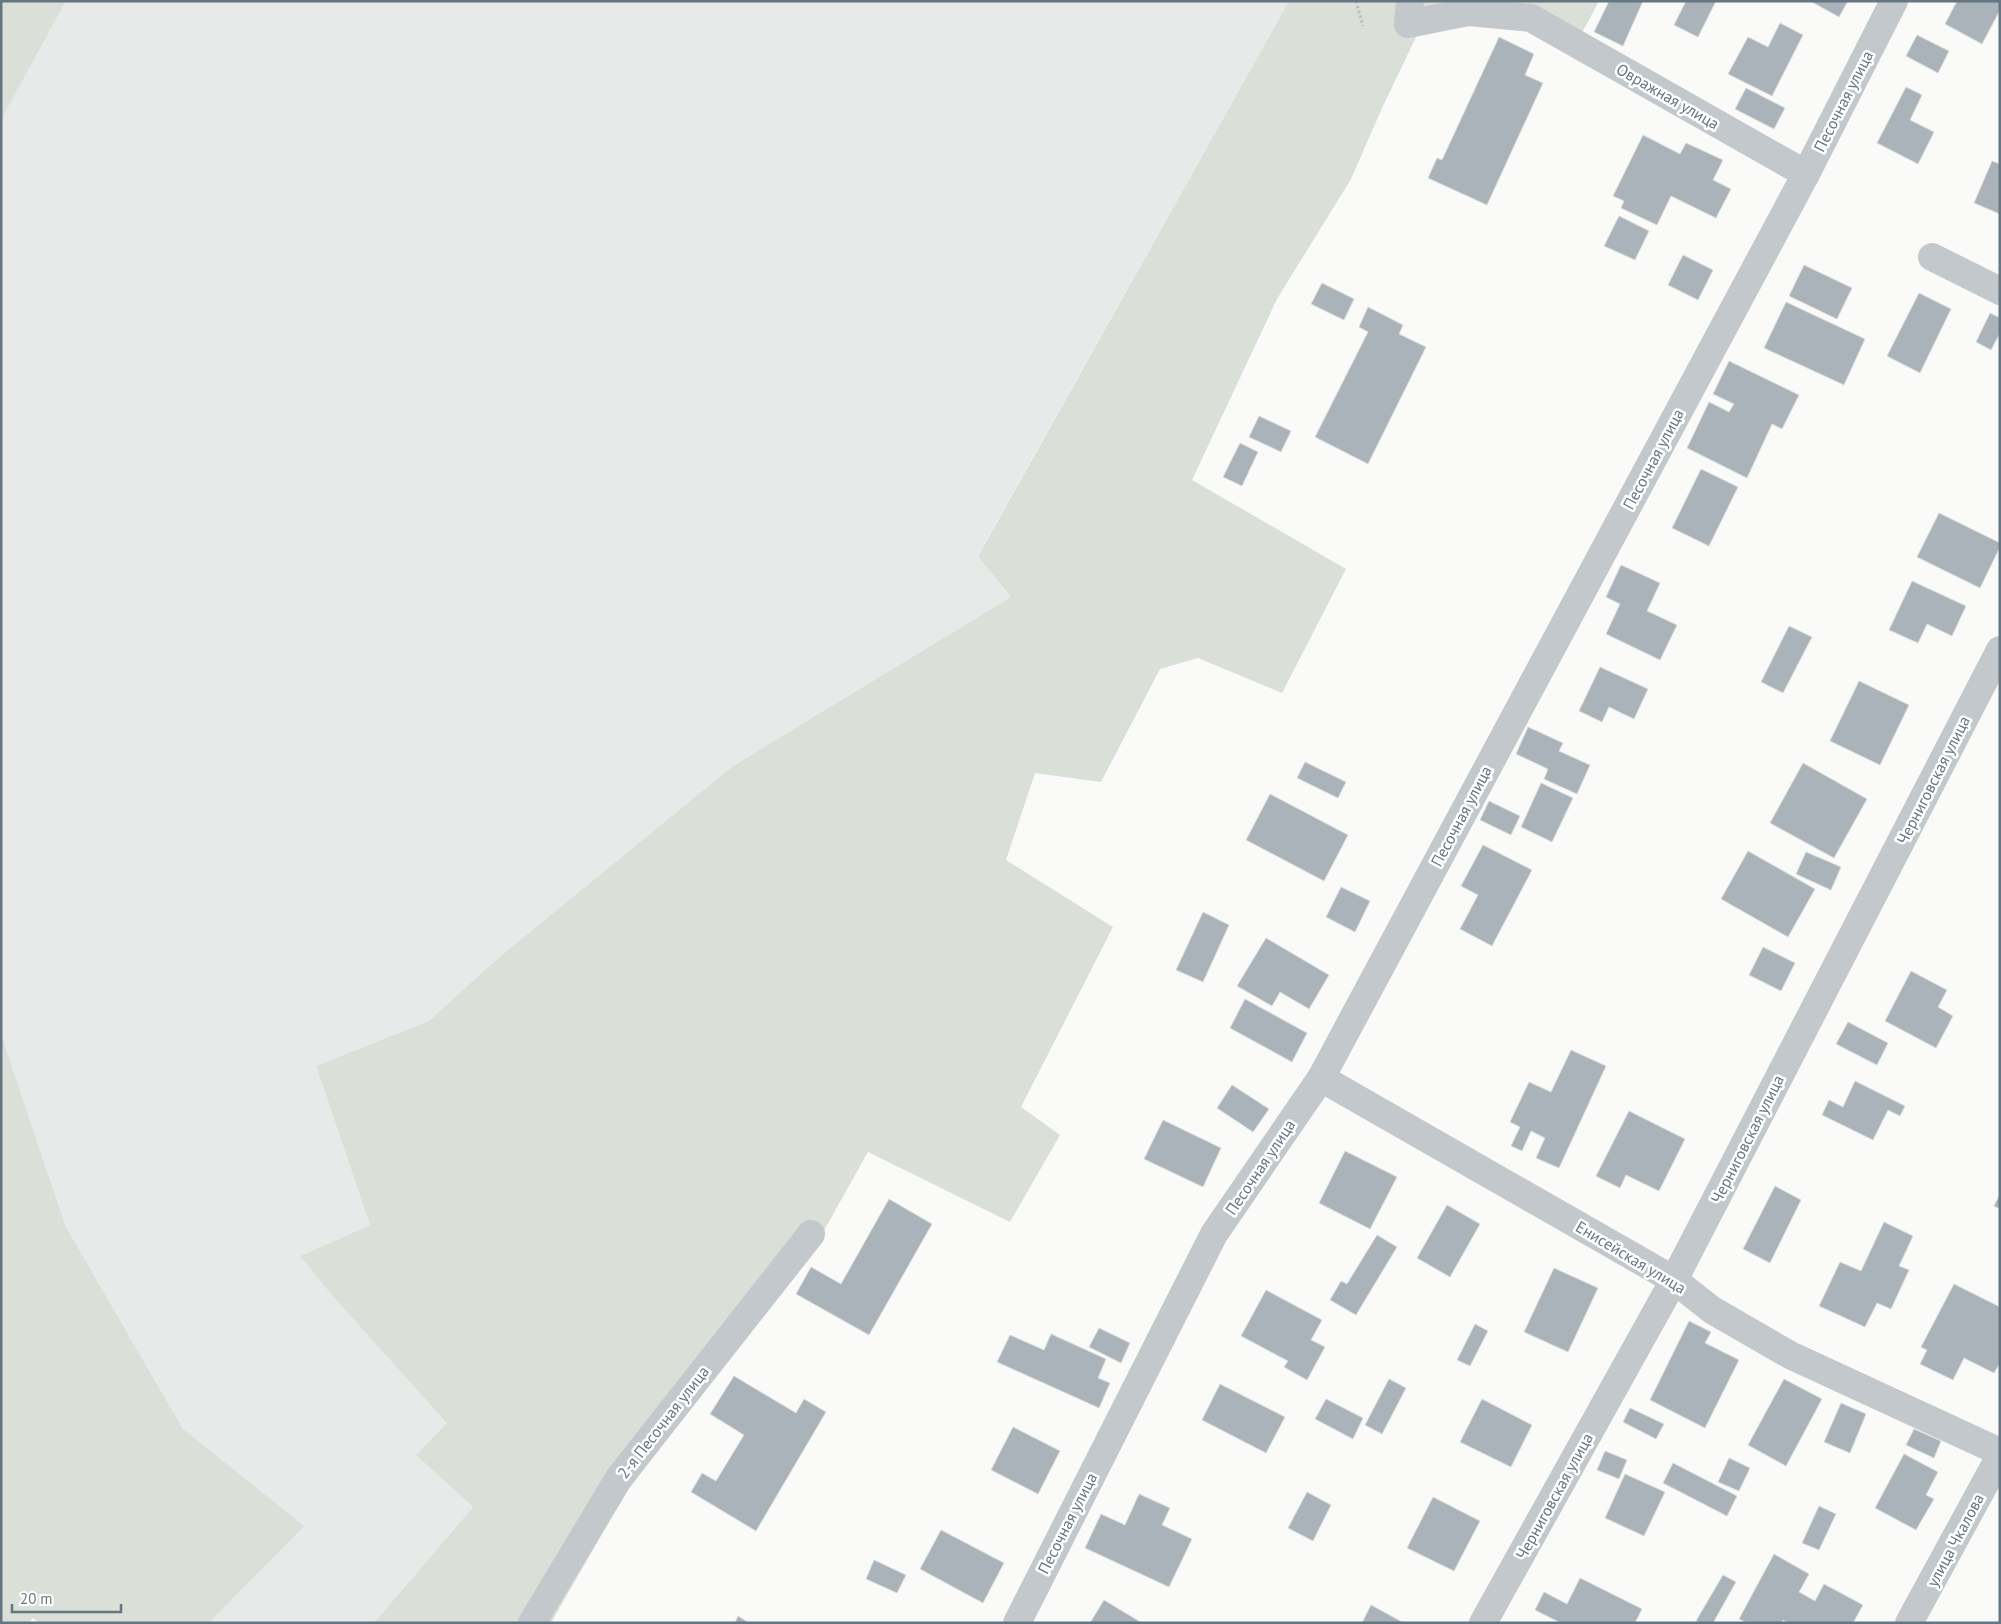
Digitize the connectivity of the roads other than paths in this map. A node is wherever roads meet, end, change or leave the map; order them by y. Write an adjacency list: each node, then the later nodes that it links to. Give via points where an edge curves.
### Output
1 (1410, 1): 3 (street, Овражная улица, via 1408,24 1468,12 1531,18)
2 (1894, 1): 3 (street, Песочная улица)
3 (1806, 174): 7 (street, Песочная улица)
4 (1932, 257): 5 (street)
5 (2000, 291)
6 (2000, 650): 9 (street, Черниговская улица)
7 (1320, 1078): 9 (street, Енисейская улица); 13 (street, Песочная улица, via 1214,1234)
8 (811, 1234): 12 (street, 2-я Песочная улица, via 619,1478)
9 (1674, 1280): 10 (street, Енисейская улица, via 1712,1310 1790,1355); 14 (street, Черниговская улица)
10 (2000, 1452)
11 (2000, 1456): 15 (street, улица Чкалова)
12 (532, 1623)
13 (1017, 1623)
14 (1483, 1623)
15 (1910, 1623)

